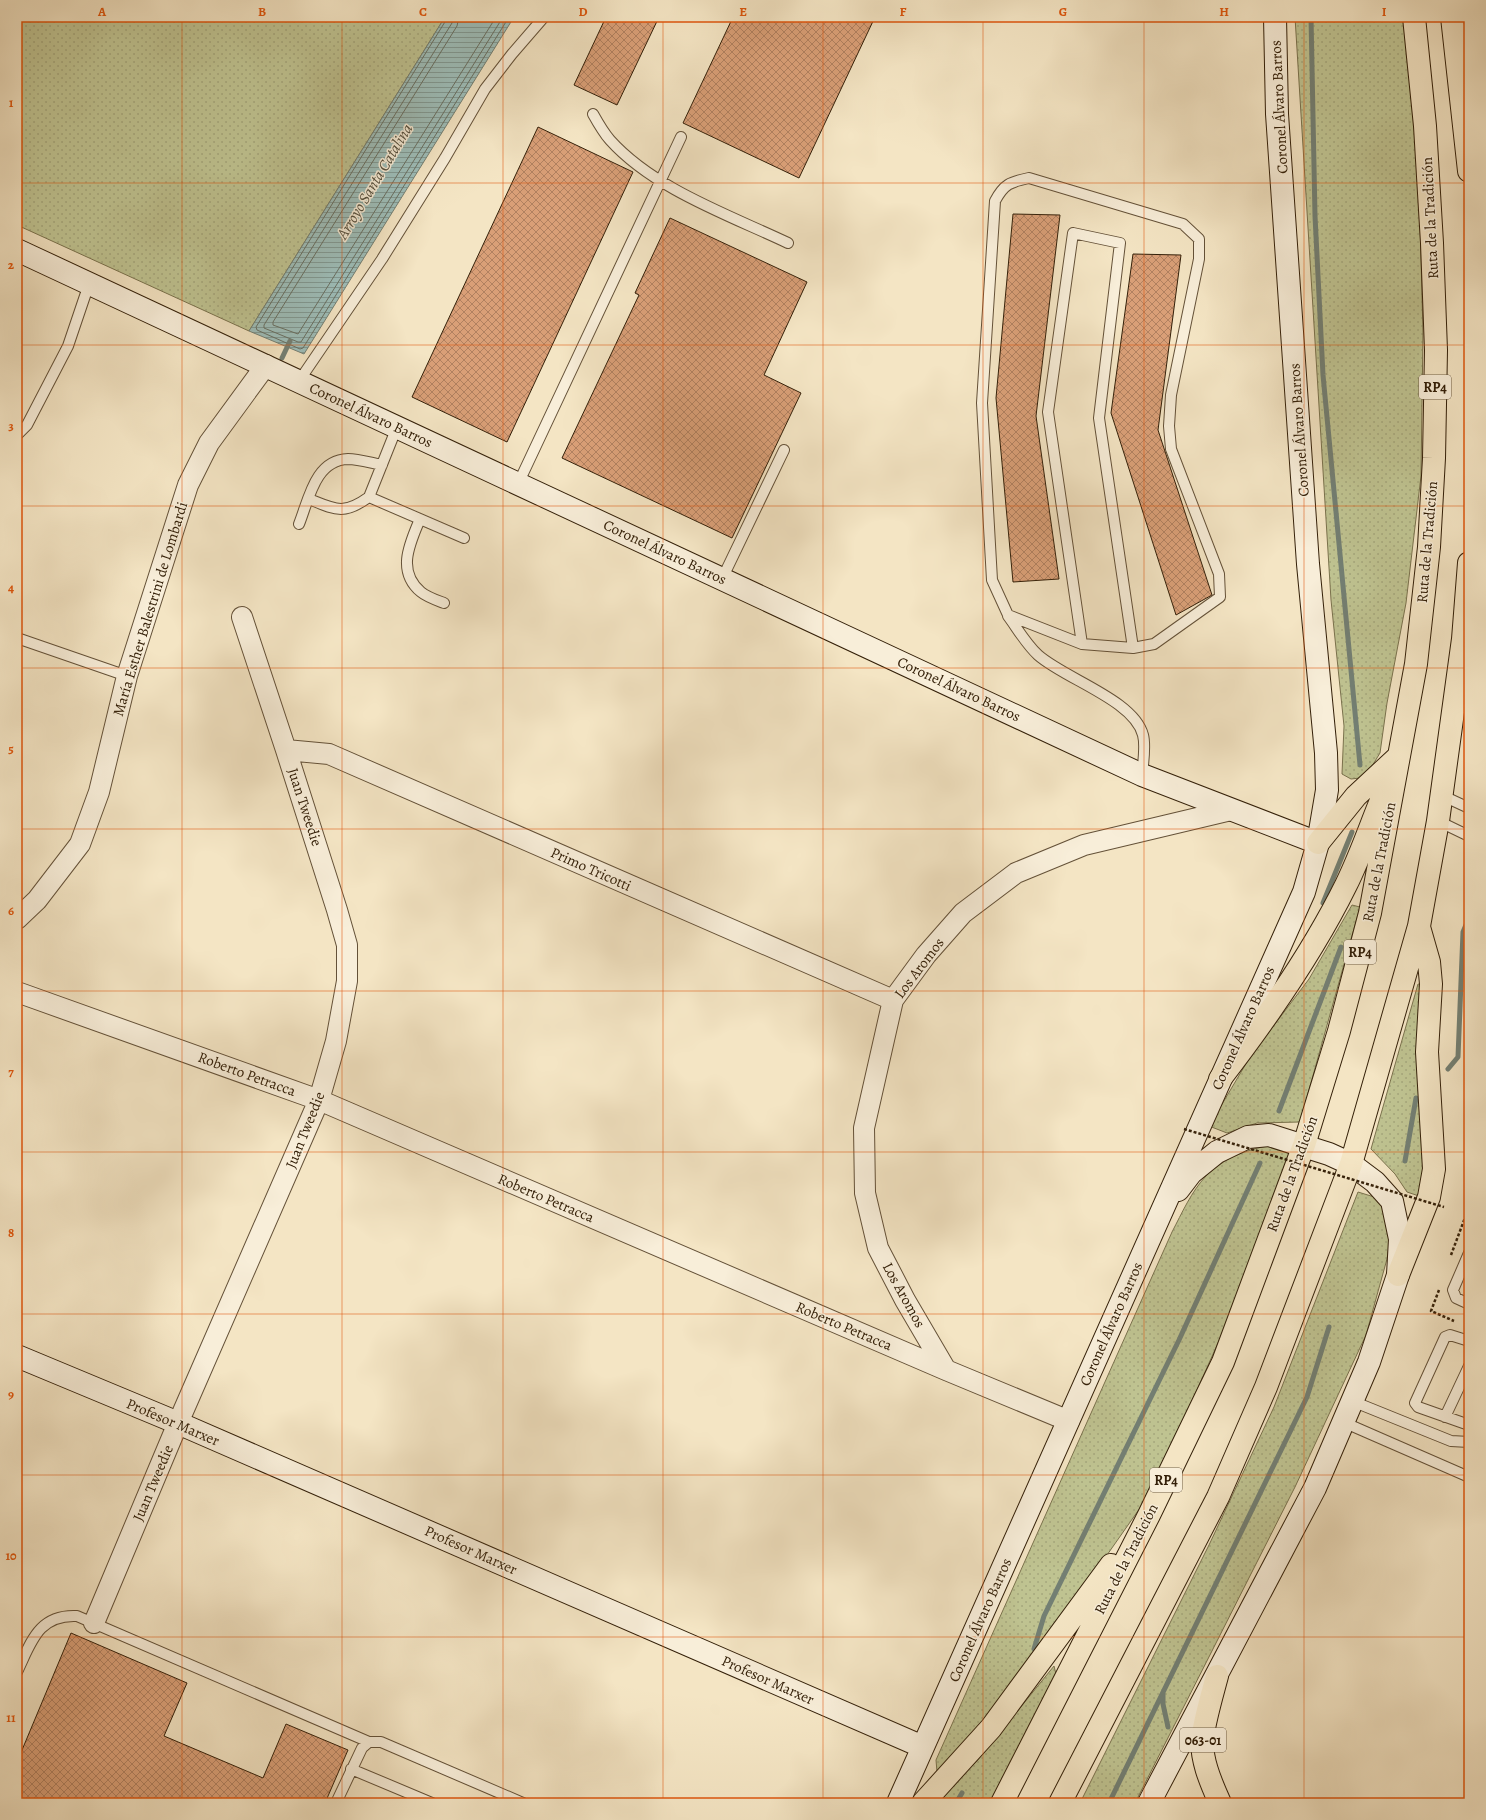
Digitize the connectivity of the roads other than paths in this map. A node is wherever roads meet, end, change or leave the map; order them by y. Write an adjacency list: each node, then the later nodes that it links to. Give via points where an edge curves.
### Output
1 (544, 17): 13 (lane, via 485,89 382,259)
2 (1275, 17): 42 (main road, Coronel Álvaro Barros, via 1277,114 1307,556 1326,753 1327,790)
3 (1414, 17): 35 (main road, Ruta de la Tradición / RP4, via 1425,126 1432,243 1436,350 1434,458 1429,547 1416,664)
4 (1452, 17): 7 (main road)
5 (593, 114): 8 (lane, via 609,139)
6 (681, 137): 8 (lane)
7 (1469, 171)
8 (660, 182): 9 (lane); 18 (lane)
9 (788, 243)
10 (17, 250): 11 (main road, Coronel Álvaro Barros)
11 (89, 284): 12 (main road, Coronel Álvaro Barros); 15 (lane, via 68,346 27,425)
12 (266, 365): 13 (main road, Coronel Álvaro Barros); 33 (street, María Esther Balestrini de Lombardi, via 209,443 188,485)
13 (299, 381): 14 (main road, Coronel Álvaro Barros)
14 (397, 427): 17 (lane); 18 (main road, Coronel Álvaro Barros)
15 (17, 435)
16 (784, 450): 25 (lane)
17 (382, 465): 19 (lane); 20 (lane, via 349,459 330,463 319,474)
18 (518, 484): 25 (main road, Coronel Álvaro Barros)
19 (369, 496): 20 (lane, via 347,509 334,510); 21 (lane)
20 (309, 499): 22 (lane)
21 (420, 519): 23 (lane); 27 (lane, via 407,551 407,568 411,579 422,592)
22 (299, 524)
23 (464, 538)
24 (1469, 563): 26 (main road)
25 (722, 579): 36 (main road, Coronel Álvaro Barros)
26 (1468, 581): 37 (main road, via 1463,639)
27 (444, 603)
28 (1008, 615): 31 (lane); 32 (lane, via 992,580 982,403 995,201 1002,188 1029,178 1183,224 1199,239 1199,259 1171,395 1169,426 1171,449 1219,574 1220,597 1154,644); 36 (lane, via 1037,654 1060,671 1118,704 1135,719 1143,736)
29 (242, 617): 34 (street, Juan Tweedie)
30 (17, 638): 33 (lane)
31 (1082, 644): 32 (lane); 32 (lane, via 1048,412 1073,233 1120,243 1099,418)
32 (1132, 648)
33 (127, 676): 43 (street, María Esther Balestrini de Lombardi, via 99,792 80,844 37,900)
34 (286, 750): 46 (street, Primo Tricotti, via 329,754); 48 (street, Juan Tweedie, via 347,945 347,981 336,1042)
35 (1399, 756): 42 (main road, via 1356,796); 47 (main road, via 1346,884 1318,937 1282,994); 49 (main road, Ruta de la Tradición / RP4, via 1370,913 1339,1031)
36 (1142, 775): 39 (main road, Coronel Álvaro Barros)
37 (1441, 795): 38 (lane); 40 (main road)
38 (1469, 808)
39 (1231, 810): 42 (main road, Coronel Álvaro Barros); 46 (street, Los Aromos, via 1084,845 1016,873 963,913 926,955)
40 (1438, 821): 41 (lane); 44 (main road)
41 (1469, 836)
42 (1318, 842): 47 (main road, Coronel Álvaro Barros, via 1304,892)
43 (17, 919)
44 (1419, 926): 50 (main road); 53 (main road, via 1429,962 1431,984 1427,1052 1434,1169 1429,1197)
45 (17, 992): 48 (street, Roberto Petracca)
46 (893, 1000): 58 (street, Los Aromos, via 864,1128 865,1192 878,1248)
47 (1220, 1079): 51 (main road, Coronel Álvaro Barros)
48 (319, 1100): 58 (street, Roberto Petracca); 63 (street, Juan Tweedie)
49 (1304, 1145): 50 (main road); 51 (main road, via 1269,1136 1248,1137 1217,1152 1191,1173); 67 (main road, Ruta de la Tradición / RP4, via 1223,1362)
50 (1351, 1164): 53 (main road, via 1375,1182 1392,1201 1400,1239); 80 (main road, via 1266,1387 1218,1497)
51 (1159, 1217): 61 (main road, Coronel Álvaro Barros)
52 (1469, 1253): 54 (lane, via 1453,1290 1456,1298)
53 (1398, 1275): 59 (main road, via 1369,1362)
54 (1469, 1304)
55 (1469, 1340): 60 (lane, via 1450,1335 1445,1337 1416,1403 1418,1407)
56 (17, 1356): 63 (main road, Profesor Marxer)
57 (1469, 1366): 60 (lane)
58 (946, 1370): 61 (street, Roberto Petracca)
59 (1352, 1401): 62 (main road); 65 (lane, via 1451,1442)
60 (1445, 1417): 64 (lane)
61 (1069, 1421): 72 (main road, Coronel Álvaro Barros)
62 (1343, 1422): 66 (lane); 70 (main road, via 1315,1488)
63 (178, 1423): 68 (street, Juan Tweedie); 72 (main road, Profesor Marxer)
64 (1469, 1425)
65 (1469, 1442)
66 (1469, 1477)
67 (1149, 1515): 78 (main road, via 991,1728); 79 (main road, Ruta de la Tradición / RP4)
68 (94, 1623): 69 (lane, via 77,1616 67,1616 46,1624 35,1634); 71 (lane)
69 (17, 1672)
70 (1217, 1676): 81 (main road); 82 (main road, 063-01, via 1202,1735 1205,1759)
71 (369, 1742): 73 (lane, via 362,1748); 76 (lane, via 381,1742)
72 (923, 1747): 77 (main road, Coronel Álvaro Barros)
73 (351, 1769): 74 (lane); 75 (lane)
74 (336, 1803)
75 (432, 1803)
76 (523, 1803)
77 (898, 1803)
78 (923, 1803)
79 (1002, 1803)
80 (1060, 1803)
81 (1149, 1803)
82 (1220, 1803)

